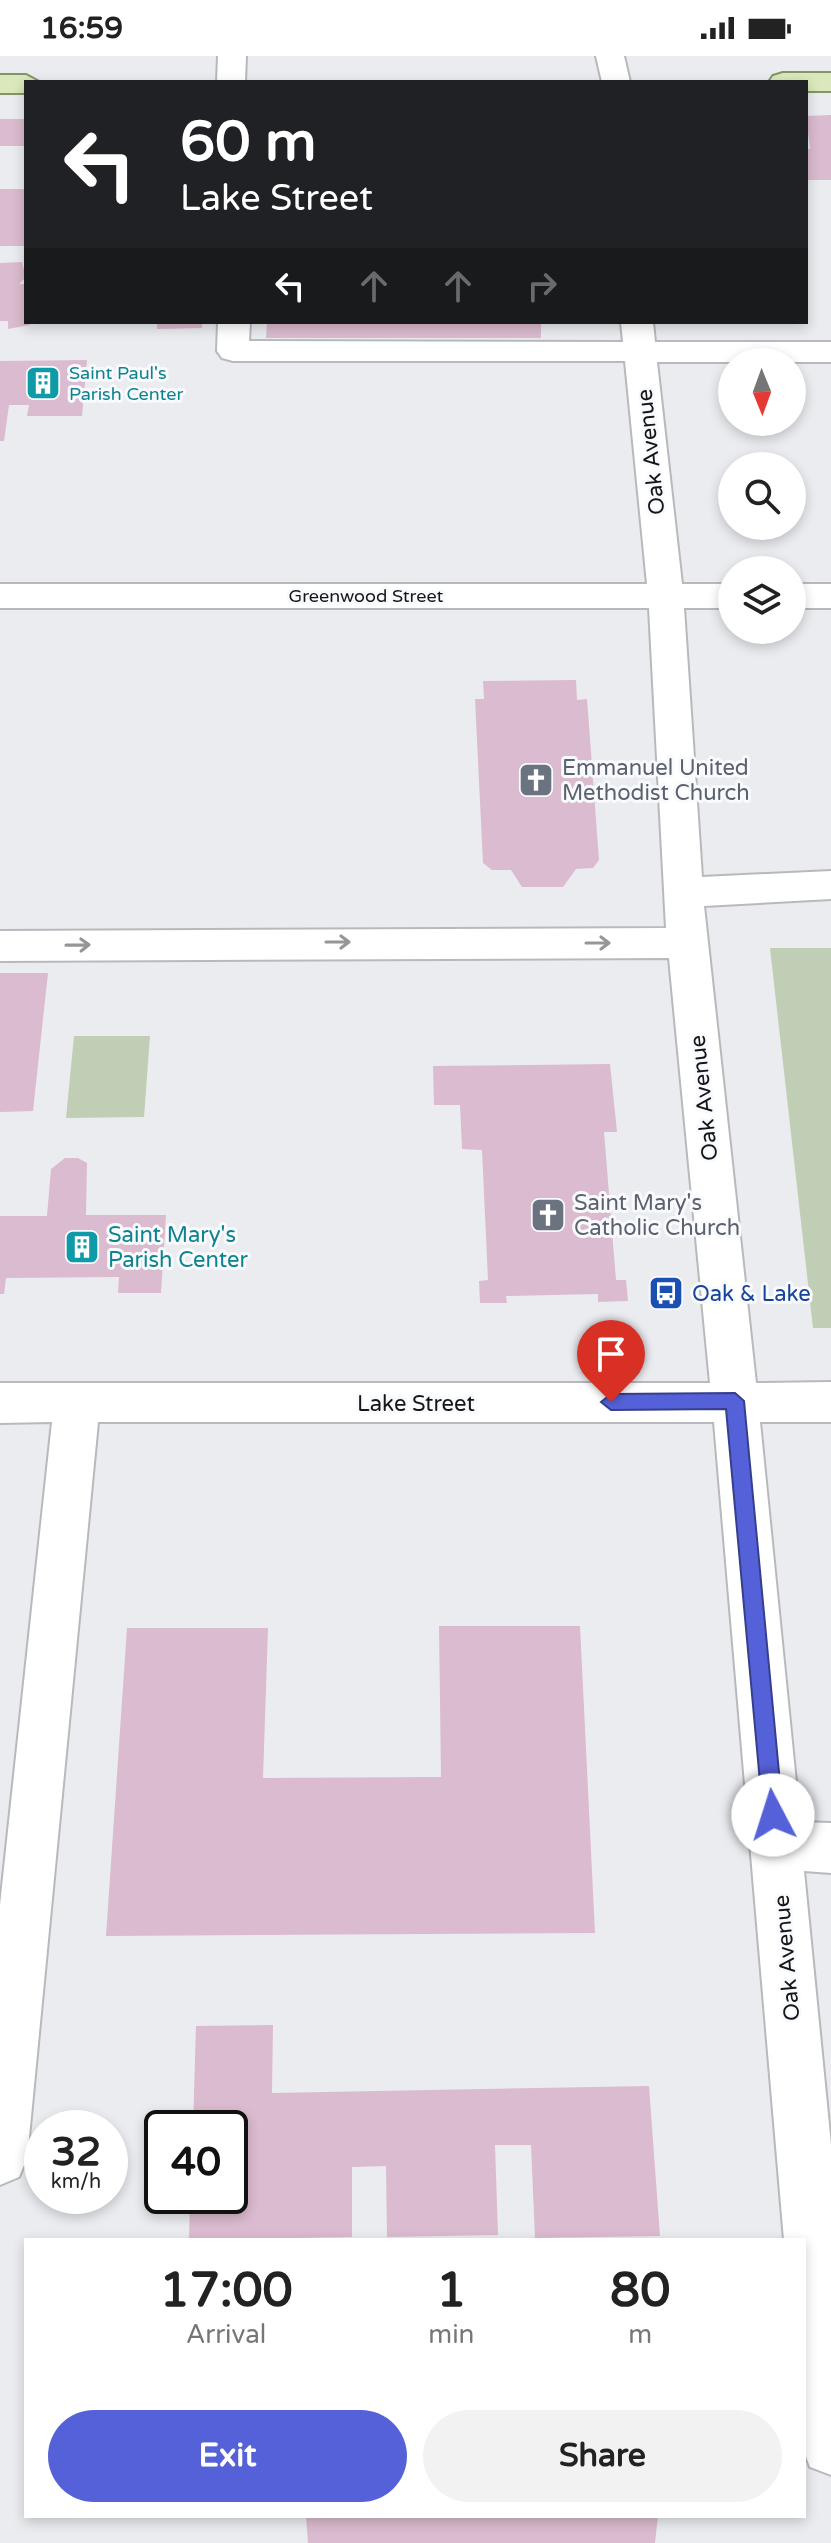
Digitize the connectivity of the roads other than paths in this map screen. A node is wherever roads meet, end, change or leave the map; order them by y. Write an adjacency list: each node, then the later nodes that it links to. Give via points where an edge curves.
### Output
1 (232, 56): 3 (street)
2 (610, 56): 4 (street)
3 (231, 80)
4 (616, 80)
5 (808, 82): 6 (main road)
6 (831, 82)
7 (0, 84): 8 (main road)
8 (24, 84)
9 (234, 324): 10 (street, via 233,351)
10 (638, 337): 11 (street); 13 (street, Oak Avenue)
11 (831, 352)
12 (0, 596): 13 (street, Greenwood Street)
13 (666, 596): 14 (street, Greenwood Street); 18 (street, Oak Avenue)
14 (718, 596)
15 (806, 596): 16 (street)
16 (831, 596)
17 (831, 885): 18 (street)
18 (684, 892): 19 (street, Oak Avenue)
19 (687, 943): 20 (street, one-way to 19); 21 (street, Oak Avenue)
20 (0, 946)
21 (735, 1401): 22 (street, Lake Street); 24 (street, Lake Street); 25 (street, Oak Avenue)
22 (831, 1402)
23 (0, 1403): 24 (street, Lake Street)
24 (77, 1404): 28 (street)
25 (776, 1845): 26 (street); 27 (street, Oak Avenue)
26 (831, 1848)
27 (818, 2148): 29 (street, Oak Avenue)
28 (0, 2158)
29 (810, 2272): 30 (street, Oak Avenue)
30 (831, 2446)

